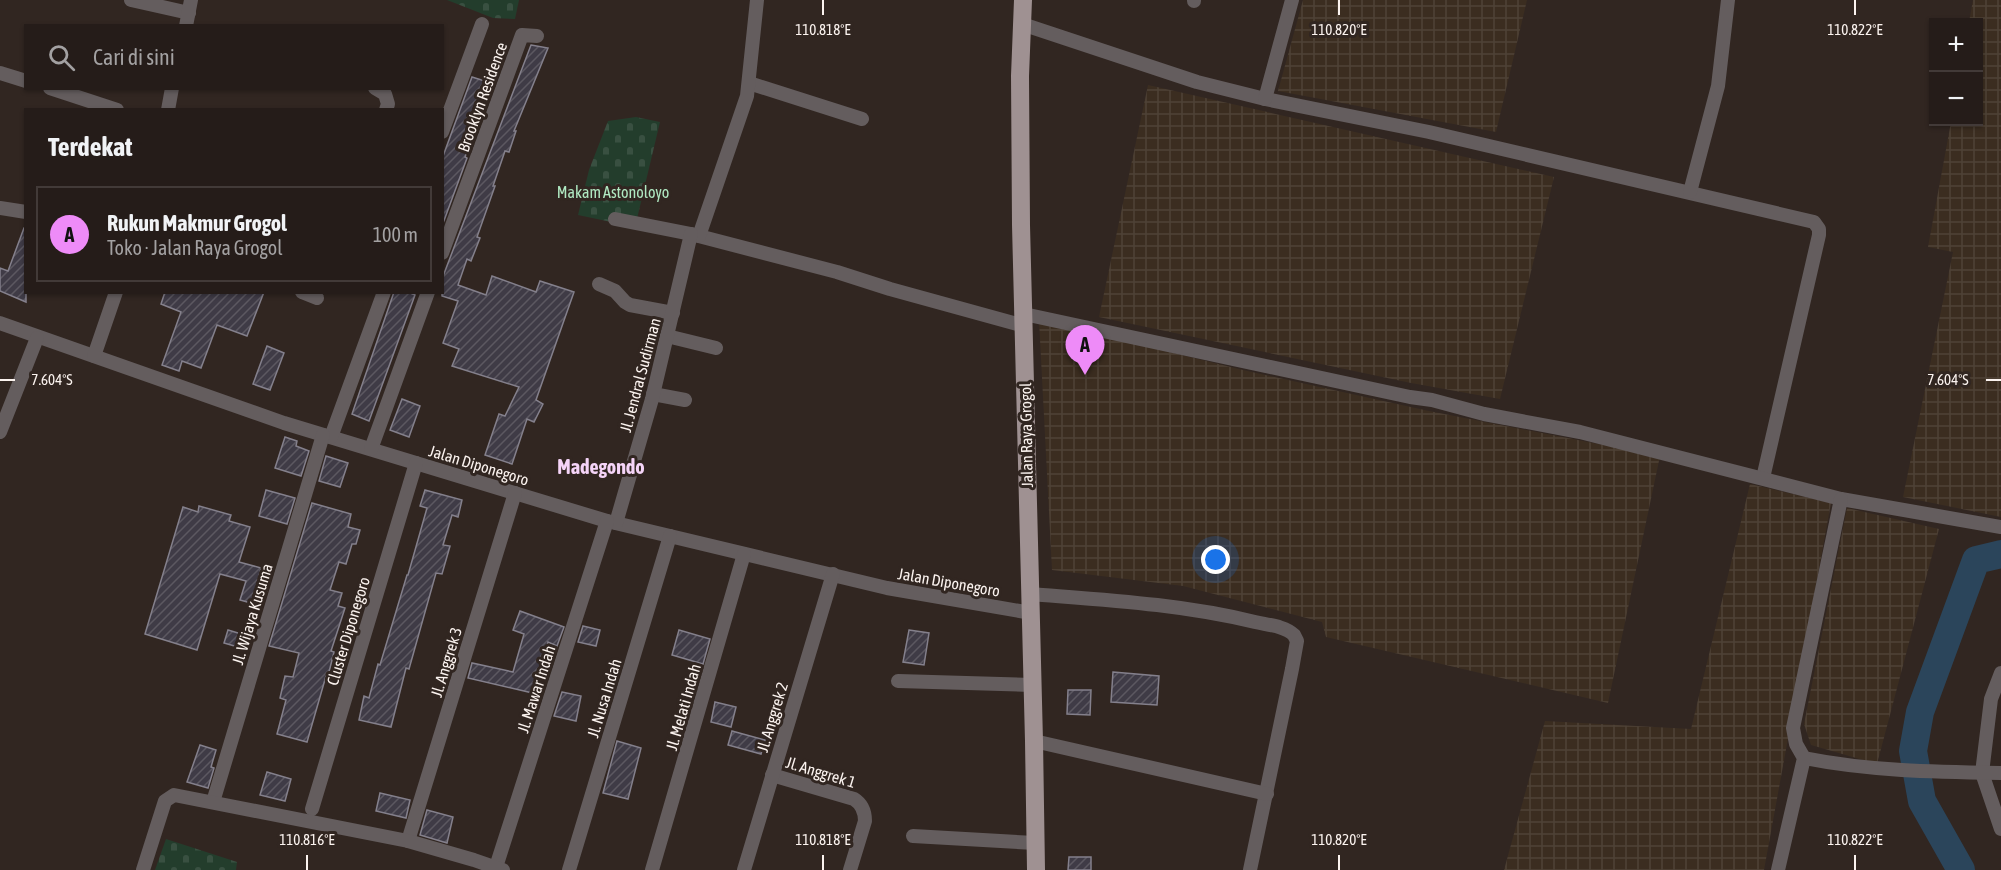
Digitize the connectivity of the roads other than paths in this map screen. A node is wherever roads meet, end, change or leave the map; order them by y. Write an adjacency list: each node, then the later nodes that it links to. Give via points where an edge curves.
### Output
1 (131, 0): 6 (street)
2 (757, 0): 12 (street, Jl. Jendral Sudirman)
3 (1023, 0): 8 (main road, Jalan Raya Grogol)
4 (1292, 0): 16 (street)
5 (1728, 0): 22 (street, via 1718,86)
6 (189, 13)
7 (482, 24): 21 (street)
8 (1022, 24): 16 (street, via 1197,82); 35 (main road, Jalan Raya Grogol)
9 (537, 36): 27 (street, Brooklyn Residence, via 522,34)
10 (0, 73): 11 (street)
11 (24, 80)
12 (749, 83): 20 (street); 26 (street, Jl. Jendral Sudirman)
13 (56, 90): 17 (street)
14 (172, 90): 18 (street)
15 (378, 90): 19 (street, via 385,94)
16 (1265, 99): 22 (street)
17 (111, 108)
18 (168, 108)
19 (387, 108)
20 (862, 118)
21 (444, 127)
22 (1690, 192): 47 (street, via 1808,220 1819,229)
23 (0, 207): 24 (street)
24 (24, 212)
25 (615, 219): 26 (street)
26 (695, 235): 34 (street, Jl. Jendral Sudirman); 35 (street, via 890,289)
27 (444, 248)
28 (599, 284): 34 (street, via 615,291 630,305)
29 (115, 294): 40 (street)
30 (307, 294): 33 (street)
31 (383, 294): 44 (street, Jl. Wijaya Kusuma)
32 (427, 294): 45 (street)
33 (317, 298)
34 (673, 313): 37 (street, Jl. Jendral Sudirman)
35 (1024, 320): 47 (street, via 1432,400); 55 (main road, Jalan Raya Grogol)
36 (0, 323): 38 (street, Jalan Diponegoro)
37 (667, 336): 39 (street); 41 (street, Jl. Jendral Sudirman)
38 (37, 338): 40 (street, Jalan Diponegoro); 43 (street)
39 (716, 348)
40 (94, 356): 44 (street, Jalan Diponegoro)
41 (653, 394): 42 (street); 50 (street, Jl. Jendral Sudirman)
42 (685, 400)
43 (0, 432)
44 (327, 436): 45 (street, Jalan Diponegoro); 66 (street, Jl. Wijaya Kusuma)
45 (371, 449): 46 (street, Jalan Diponegoro)
46 (416, 463): 48 (street, Jalan Diponegoro); 67 (street, Cluster Diponegoro)
47 (1763, 478): 49 (street)
48 (515, 493): 50 (street, Jalan Diponegoro); 70 (street, Jl. Anggrek 3)
49 (1841, 499): 51 (street); 61 (street, via 1793,728)
50 (611, 522): 52 (street, Jalan Diponegoro); 73 (street, Jl. Mawar Indah)
51 (2001, 527)
52 (670, 536): 53 (street, Jalan Diponegoro); 75 (street, Jl. Nusa Indah)
53 (744, 554): 54 (street, Jalan Diponegoro); 76 (street, Jl. Melati Indah)
54 (833, 574): 56 (street, Jalan Diponegoro); 64 (street, Jl. Anggrek 2)
55 (1031, 594): 56 (main road, Jalan Raya Grogol); 65 (street, via 1199,611 1284,629 1294,635 1292,669)
56 (1031, 613): 59 (main road, Jalan Raya Grogol)
57 (2001, 674): 62 (street, via 1991,699)
58 (898, 681): 59 (street)
59 (1032, 685): 60 (main road, Jalan Raya Grogol)
60 (1034, 741): 65 (street); 71 (main road, Jalan Raya Grogol)
61 (1803, 758): 62 (street, via 1908,771); 81 (street)
62 (1983, 773): 63 (street); 68 (street)
63 (2001, 773)
64 (772, 774): 77 (street, Jl. Anggrek 2); 78 (street, Jl. Anggrek 1, via 859,802 865,821)
65 (1267, 794): 80 (street)
66 (213, 802): 70 (street); 74 (street, via 169,797)
67 (312, 809)
68 (2001, 829)
69 (913, 836): 71 (street)
70 (408, 841): 72 (street)
71 (1035, 843): 79 (main road, Jalan Raya Grogol)
72 (472, 865): 73 (street)
73 (499, 868)
74 (143, 870)
75 (569, 870)
76 (652, 870)
77 (744, 870)
78 (850, 870)
79 (1036, 870)
80 (1250, 870)
81 (1778, 870)

